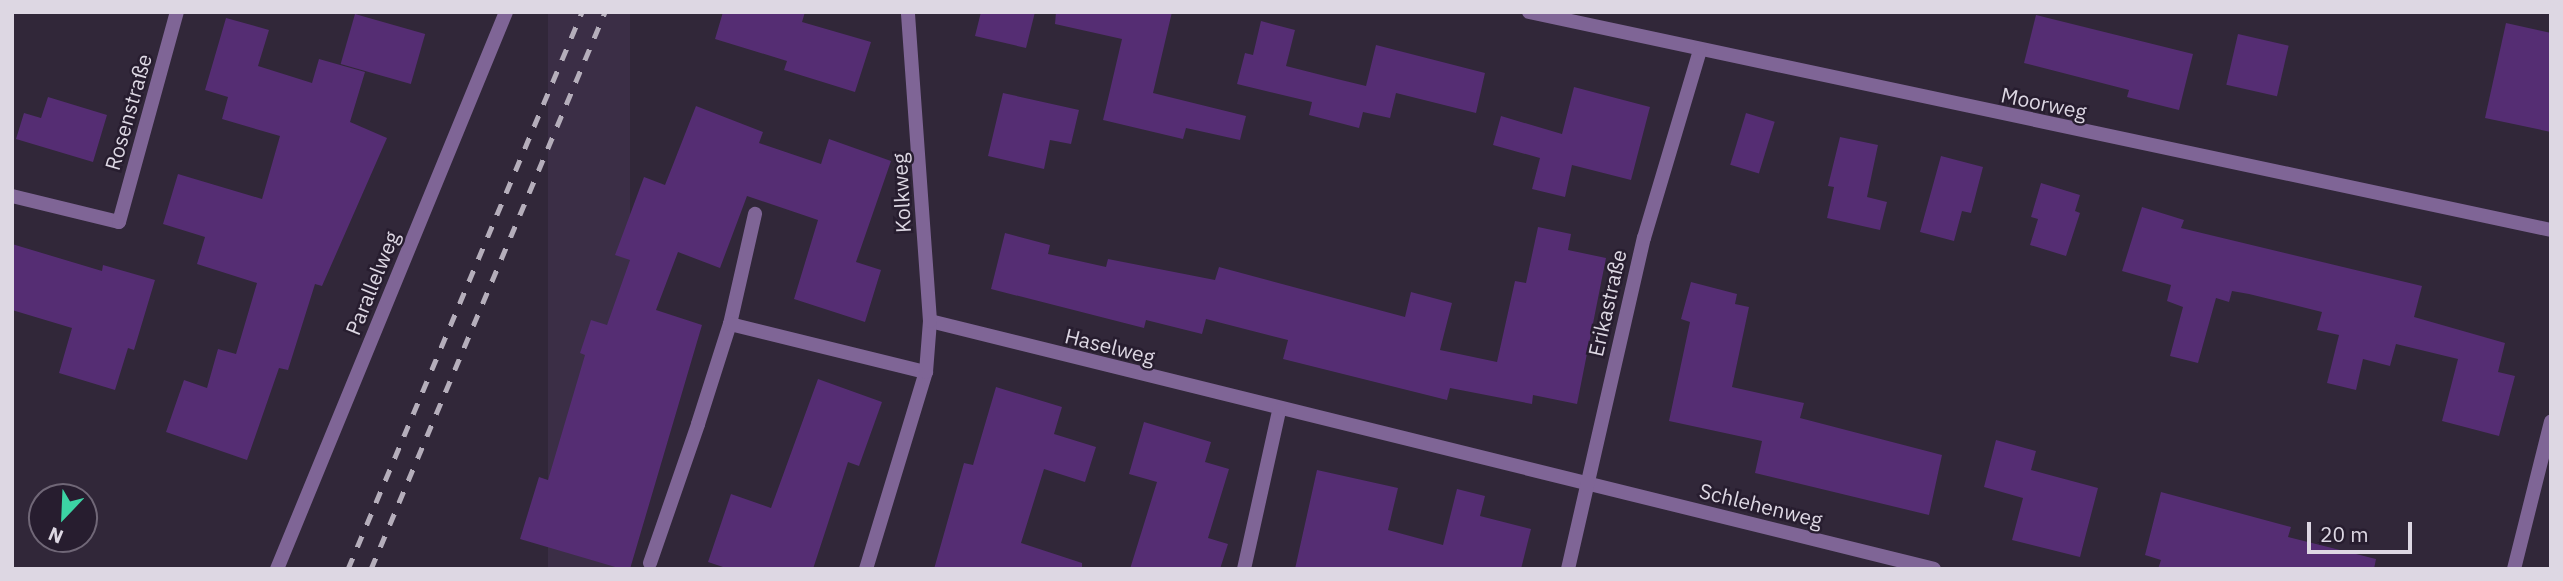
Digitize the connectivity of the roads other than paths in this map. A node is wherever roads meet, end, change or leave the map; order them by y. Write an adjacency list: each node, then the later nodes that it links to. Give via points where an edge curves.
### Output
1 (177, 12): 6 (street, Rosenstraße, via 119,222)
2 (506, 12): 17 (street, Parallelweg)
3 (908, 12): 9 (street, Kolkweg)
4 (1530, 12): 5 (street, Moorweg)
5 (1700, 50): 8 (street, Moorweg); 14 (street, Erikastraße, via 1644,238)
6 (12, 196)
7 (755, 214): 10 (street)
8 (2551, 230)
9 (930, 321): 11 (street, Kolkweg); 12 (street, Haselweg)
10 (730, 324): 11 (street); 15 (street)
11 (926, 372): 18 (street, Kolkweg)
12 (1279, 411): 14 (street, Haselweg); 19 (street)
13 (2551, 422): 21 (street)
14 (1586, 485): 16 (street, Schlehenweg); 20 (street, Erikastraße)
15 (650, 563)
16 (1928, 568)
17 (277, 569)
18 (866, 569)
19 (1244, 569)
20 (1568, 569)
21 (2514, 569)

